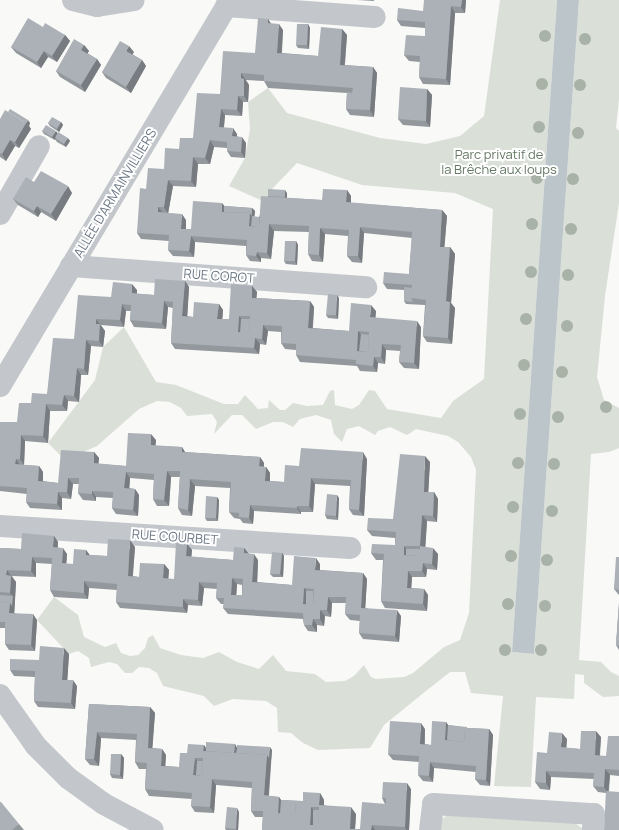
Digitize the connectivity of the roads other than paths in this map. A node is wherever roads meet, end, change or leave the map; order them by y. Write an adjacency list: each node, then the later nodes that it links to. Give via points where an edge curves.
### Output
1 (73, 0): 2 (street, via 97,6)
2 (134, 0)
3 (228, 3): 4 (street); 7 (street, ALLÉE D'ARMAINVILLIERS)
4 (375, 17)
5 (39, 146): 6 (street)
6 (0, 214)
7 (71, 266): 8 (street, RUE COROT); 9 (street, ALLÉE D'ARMAINVILLIERS)
8 (366, 287)
9 (0, 386)
10 (0, 526): 11 (street, RUE COURBET)
11 (350, 548)
12 (0, 695): 13 (street, via 36,746 68,778 104,804)
13 (153, 830)
14 (430, 830): 15 (street, via 433,804 594,814)
15 (593, 830)

